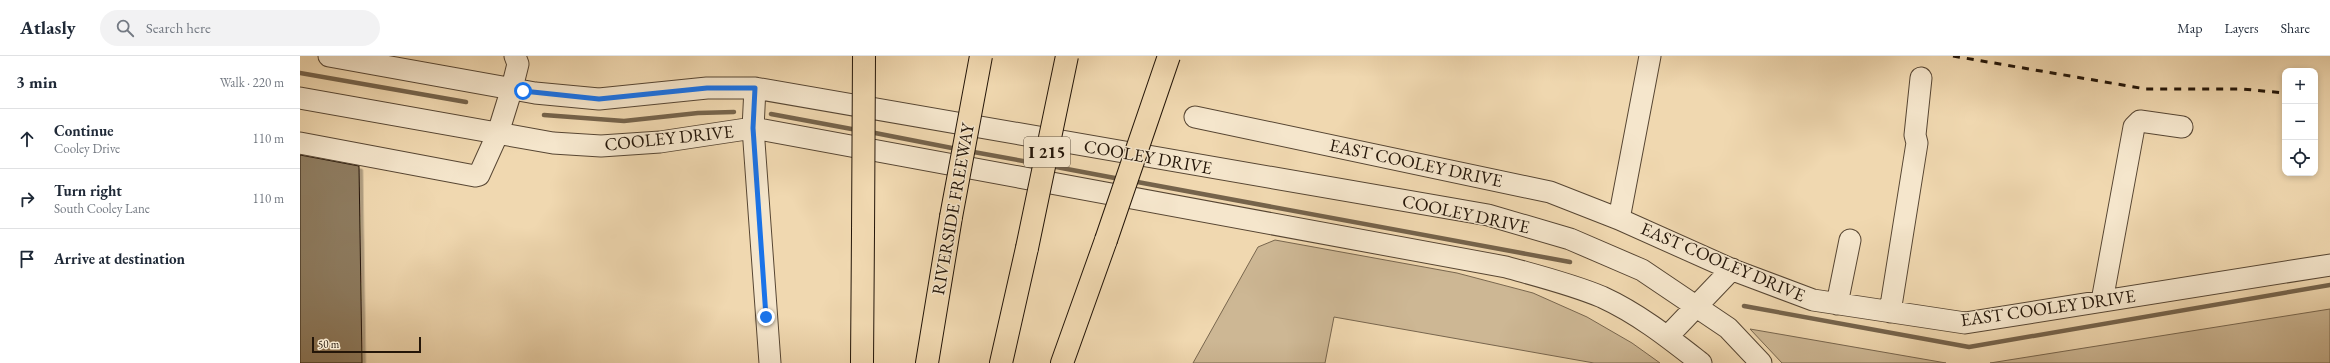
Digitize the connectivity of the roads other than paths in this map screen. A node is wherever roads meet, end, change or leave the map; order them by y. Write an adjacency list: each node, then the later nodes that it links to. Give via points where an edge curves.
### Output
1 (329, 56): 9 (street, COOLEY DRIVE)
2 (515, 56): 9 (street, via 518,64)
3 (864, 56): 27 (highway, bridge)
4 (981, 56): 28 (highway, RIVERSIDE FREEWAY, bridge)
5 (1067, 56): 29 (highway, I 215, bridge)
6 (1169, 56): 30 (highway, bridge)
7 (1650, 56): 17 (street)
8 (1921, 78): 24 (street, via 1915,135 1917,143)
9 (512, 88): 10 (street, COOLEY DRIVE, via 535,93 599,99 707,88); 15 (street)
10 (755, 88): 14 (street); 23 (street, COOLEY DRIVE, via 1488,215 1570,239 1642,270)
11 (300, 98): 15 (street, COOLEY DRIVE)
12 (1195, 117): 17 (street, EAST COOLEY DRIVE, via 1550,192)
13 (2182, 127): 21 (street, via 2140,121 2134,127)
14 (753, 128): 15 (street, COOLEY DRIVE, via 660,142 601,146 553,143); 25 (street, COOLEY DRIVE, via 1506,267 1602,297 1642,318); 26 (street)
15 (498, 133): 16 (street, via 480,175 477,176)
16 (300, 143)
17 (1619, 219): 20 (street, EAST COOLEY DRIVE)
18 (1850, 240): 22 (street)
19 (2330, 265): 21 (street, EAST COOLEY DRIVE)
20 (1732, 270): 22 (street, EAST COOLEY DRIVE, via 1814,300); 23 (street)
21 (2102, 301): 24 (street, EAST COOLEY DRIVE, via 1965,323)
22 (1837, 304): 24 (street, EAST COOLEY DRIVE)
23 (1697, 306): 25 (street); 32 (street, COOLEY DRIVE, via 1728,328)
24 (1890, 312)
25 (1668, 336): 31 (street, COOLEY DRIVE)
26 (770, 363)
27 (862, 363)
28 (927, 363)
29 (1001, 363)
30 (1062, 363)
31 (1701, 363)
32 (1761, 363)

